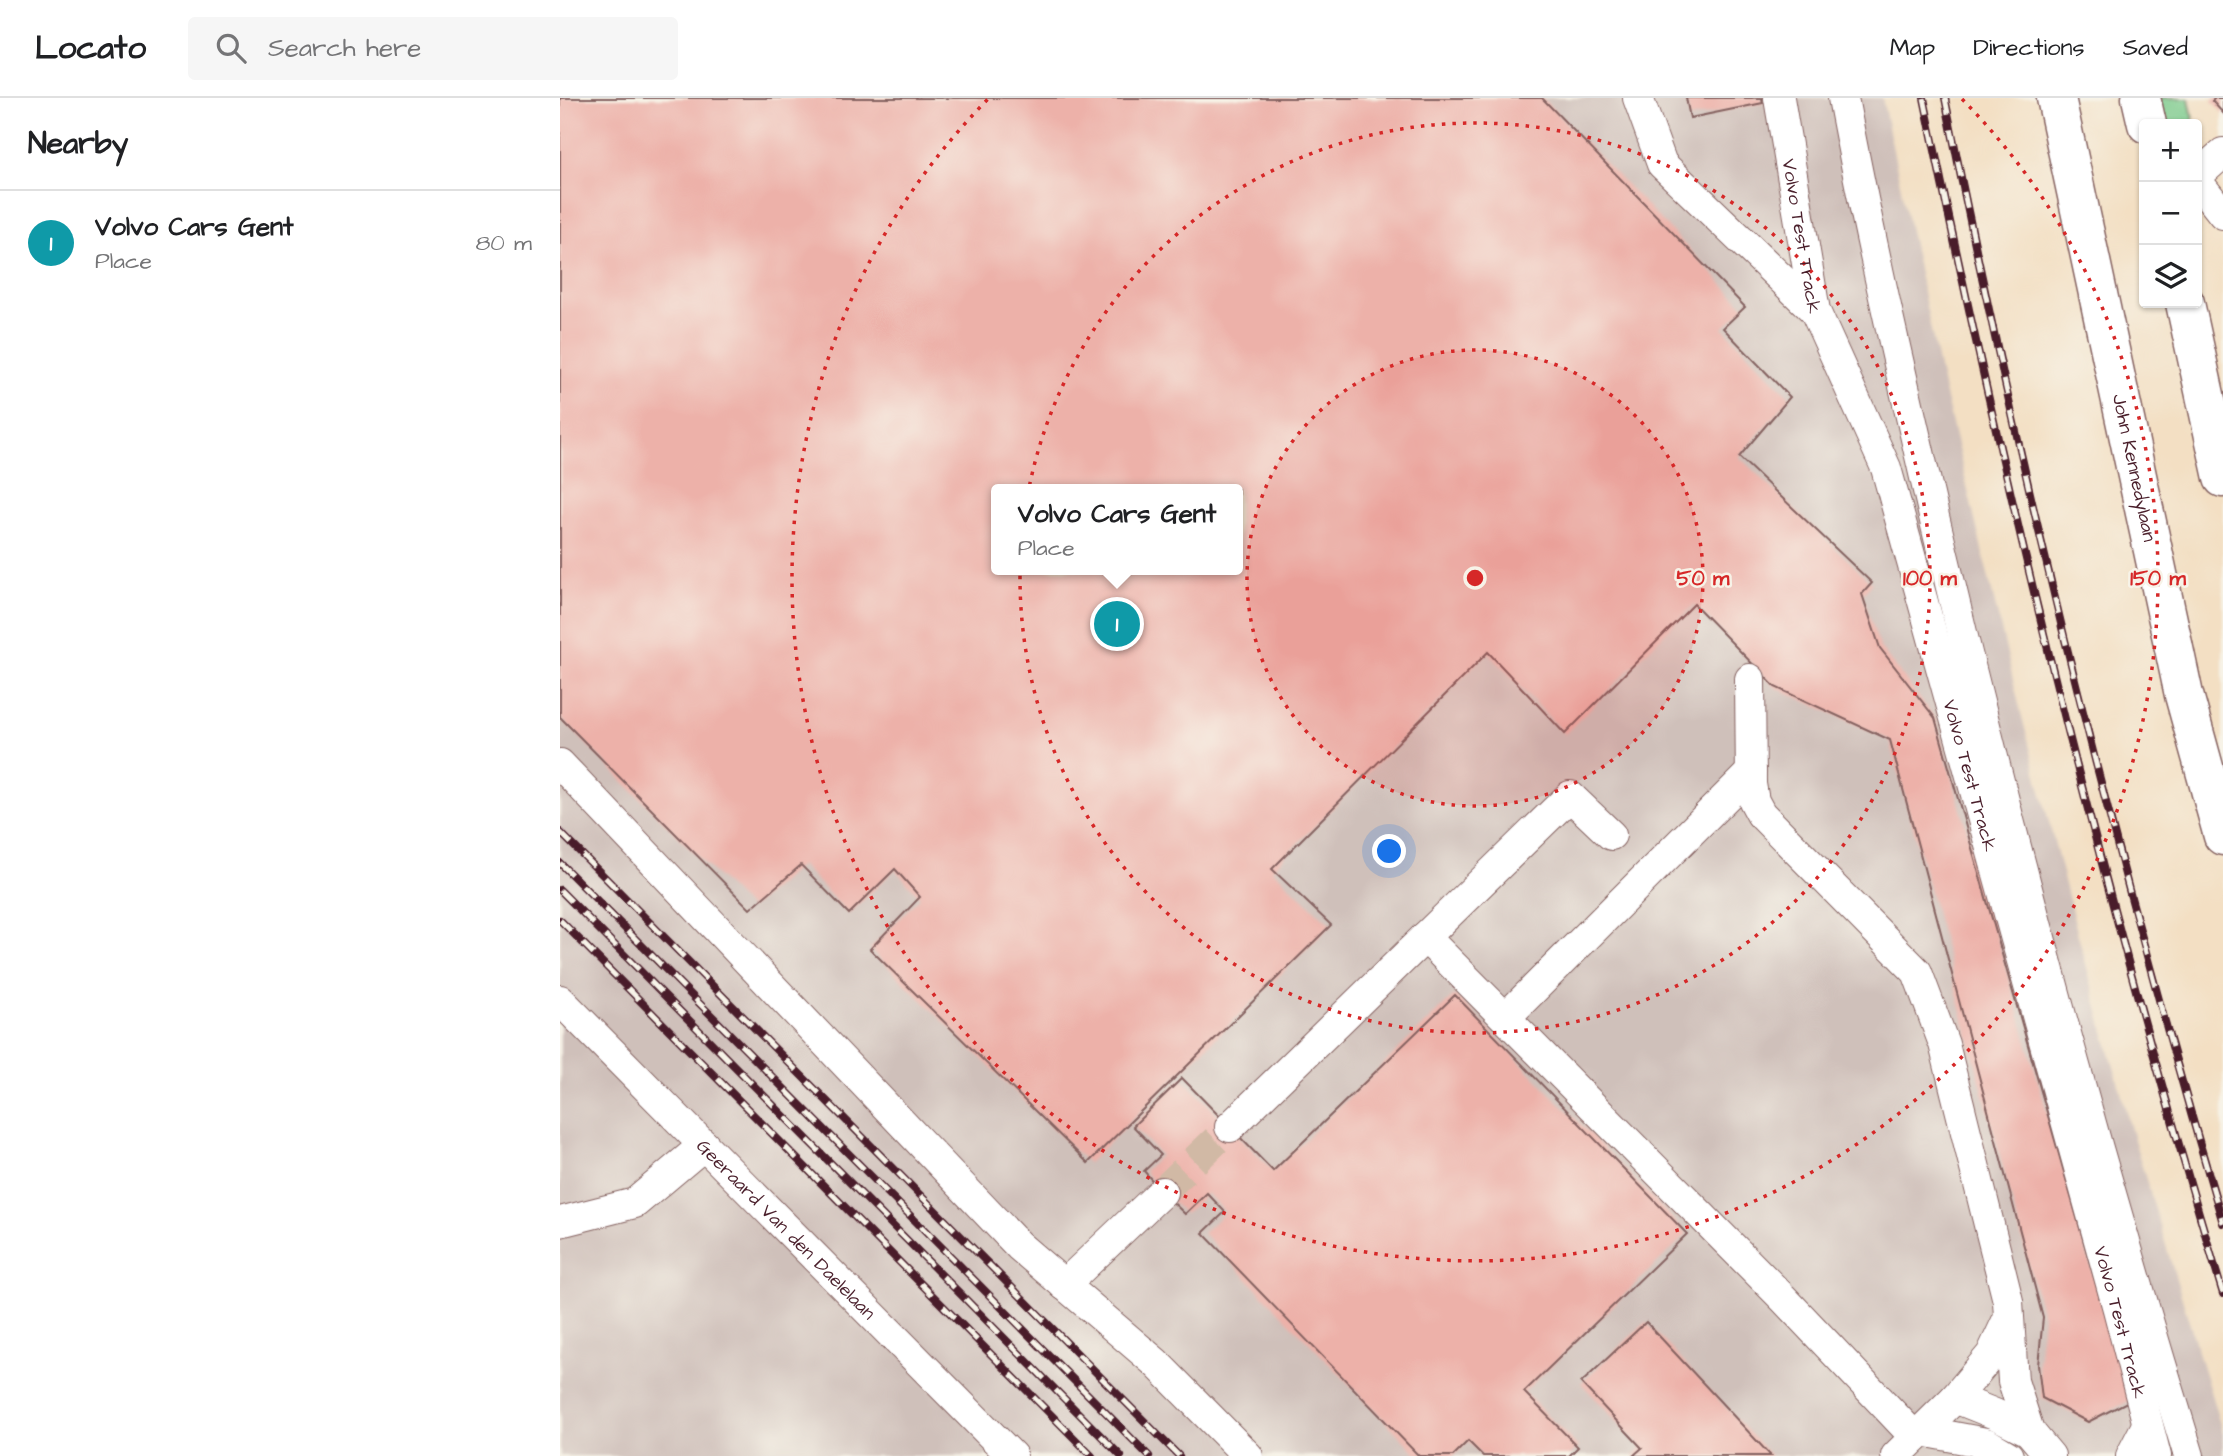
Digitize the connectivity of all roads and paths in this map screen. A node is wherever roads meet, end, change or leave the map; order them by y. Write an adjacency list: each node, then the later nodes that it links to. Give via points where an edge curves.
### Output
1 (1638, 98): 12 (street, via 1662,164)
2 (1779, 98): 12 (street, Volvo Test Track)
3 (1843, 98): 38 (street, Volvo Test Track, via 1920,459 2015,845 2095,1143)
4 (2056, 98): 18 (highway, John Kennedylaan, via 2184,695)
5 (2141, 98): 6 (highway)
6 (2146, 119)
7 (2223, 153): 8 (street)
8 (2202, 174)
9 (2199, 182): 10 (street)
10 (2223, 214)
11 (2186, 308): 13 (highway)
12 (1815, 311): 29 (street, Volvo Test Track, via 1886,468)
13 (2223, 478)
14 (1750, 679): 16 (street)
15 (560, 764): 26 (street, via 1019,1246)
16 (1751, 772): 21 (street); 27 (street, via 1754,801 1769,824 1917,972 1944,1044 2008,1301)
17 (1611, 835): 19 (street, via 1570,796)
18 (2223, 836)
19 (1425, 937): 21 (street); 22 (street)
20 (560, 1000): 23 (street, Geeraard Van den Daelelaan)
21 (1506, 1017): 31 (street, via 1784,1299)
22 (1230, 1127)
23 (704, 1145): 25 (street, via 635,1203); 32 (street, Geeraard Van den Daelelaan)
24 (1162, 1192): 26 (street)
25 (560, 1222)
26 (1064, 1285): 33 (street, via 1156,1363)
27 (2008, 1319): 28 (street, via 1991,1355); 30 (street, via 2013,1381)
28 (1955, 1398): 30 (street); 31 (street)
29 (2147, 1425): 36 (street); 37 (street, Volvo Test Track)
30 (2029, 1431): 35 (street)
31 (1911, 1441): 34 (street, via 1986,1443)
32 (1012, 1456)
33 (1248, 1456)
34 (2008, 1456)
35 (2050, 1456)
36 (2131, 1456)
37 (2156, 1456)
38 (2189, 1456)

